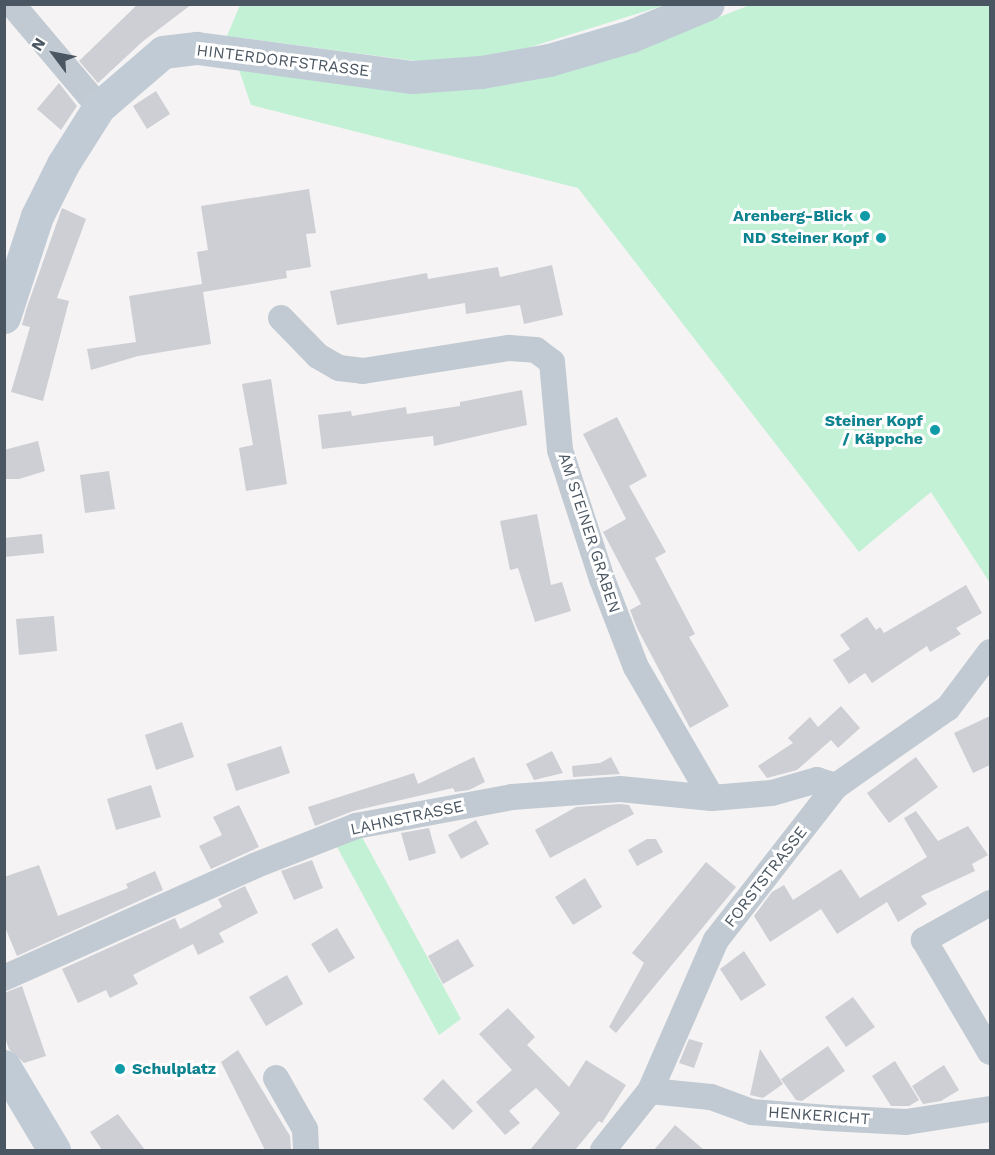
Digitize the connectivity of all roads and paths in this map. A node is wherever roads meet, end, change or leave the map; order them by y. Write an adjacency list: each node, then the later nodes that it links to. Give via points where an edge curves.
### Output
1 (12, 4): 3 (street)
2 (708, 4): 3 (street, HINTERDORFSTRASSE, via 631,36 549,60 481,72 412,77 197,48 163,52)
3 (99, 107): 4 (street, HINTERDORFSTRASSE, via 63,164)
4 (10, 275): 5 (street, HINTERDORFSTRASSE)
5 (4, 317)
6 (281, 318): 9 (street, AM STEINER GRABEN, via 318,356 339,368 363,371 509,348 536,350 552,362 560,450 602,579 636,667)
7 (990, 652): 8 (street, FORSTSTRASSE, via 948,708)
8 (836, 786): 9 (street, LAHNSTRASSE, via 817,780 772,793); 15 (street, FORSTSTRASSE, via 716,939)
9 (712, 798): 11 (street, LAHNSTRASSE, via 620,789 513,797 356,826 255,866)
10 (990, 903): 12 (street, via 924,940)
11 (4, 978)
12 (990, 1052)
13 (276, 1078): 18 (street, via 305,1129)
14 (7, 1082): 17 (street)
15 (650, 1091): 16 (street, HENKERICHT, via 711,1097 752,1112 828,1118 906,1122); 19 (street, FORSTSTRASSE)
16 (990, 1109)
17 (54, 1150)
18 (306, 1150)
19 (603, 1150)

